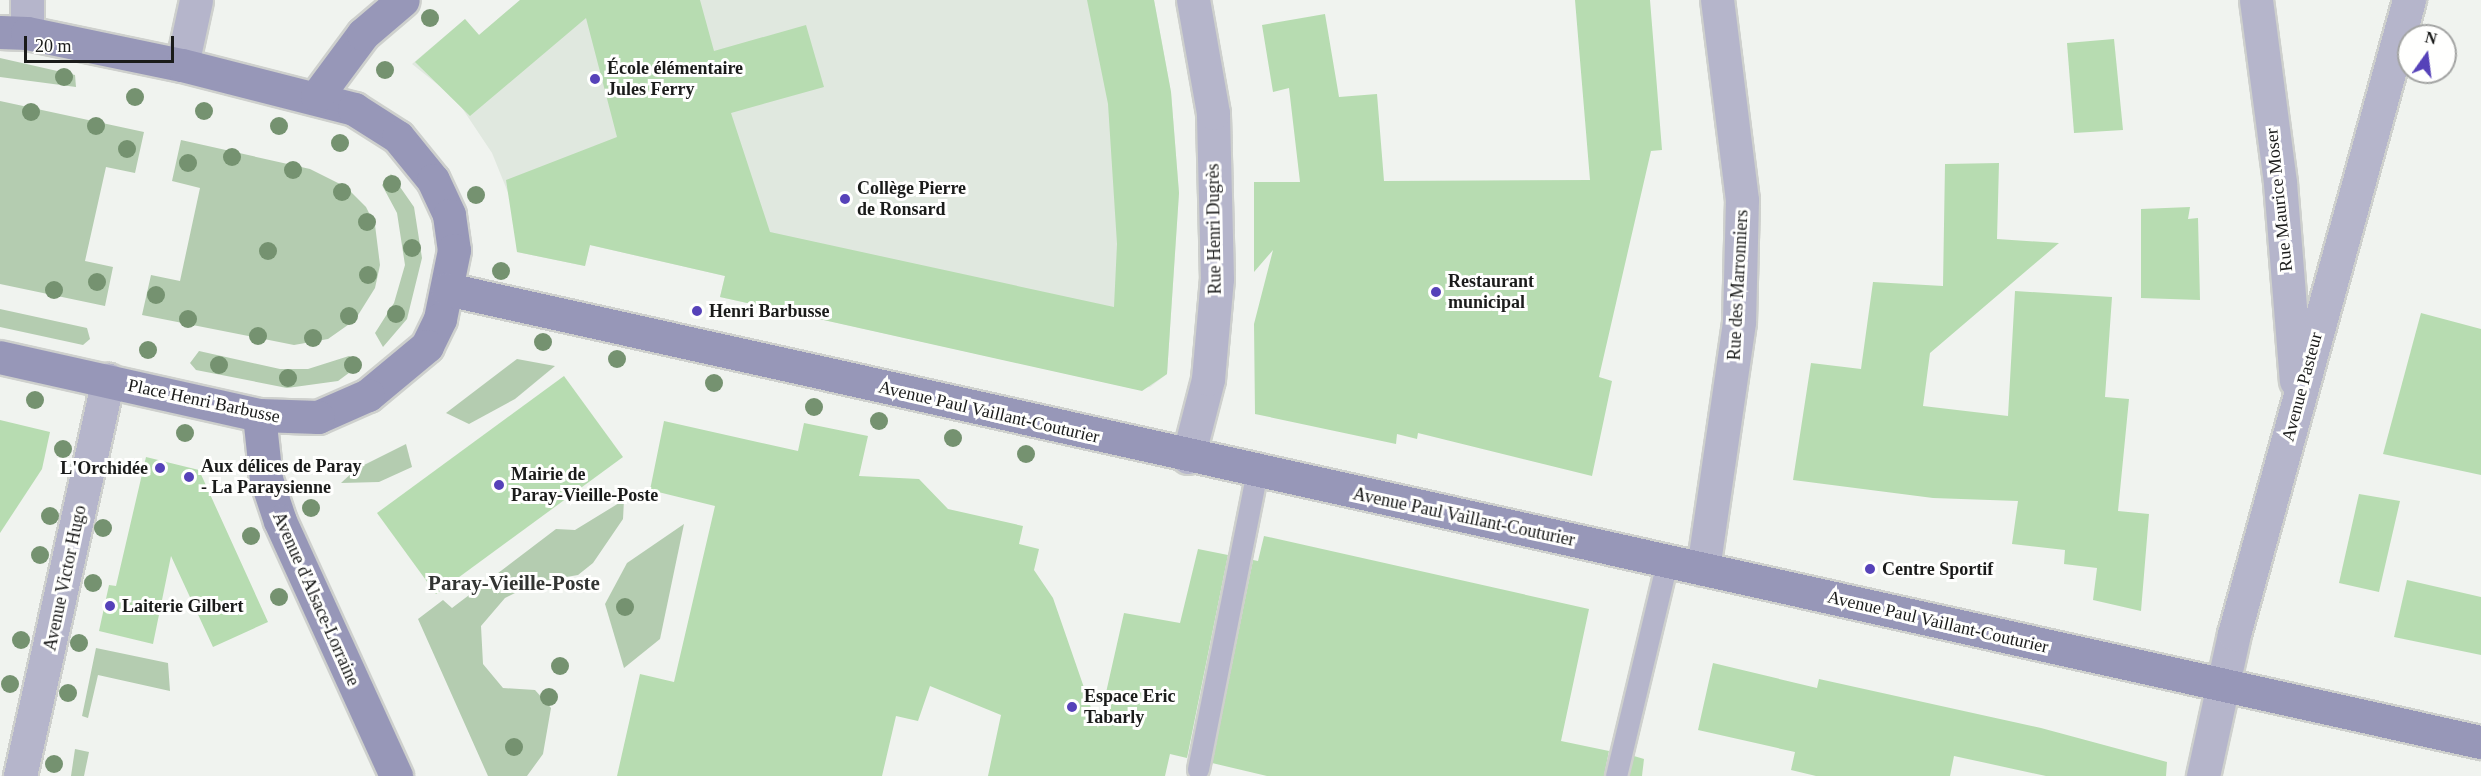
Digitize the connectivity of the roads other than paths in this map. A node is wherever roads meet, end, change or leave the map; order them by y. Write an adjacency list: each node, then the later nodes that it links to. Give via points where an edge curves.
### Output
1 (27, 0): 8 (street)
2 (196, 0): 9 (street)
3 (403, 0): 10 (street, via 363,34)
4 (1193, 0): 16 (street, Rue Henri Dugrès, via 1213,113 1217,279 1208,379)
5 (1717, 0): 19 (street, Rue des Marronniers, via 1742,200 1739,311 1730,412)
6 (2256, 0): 14 (street, Rue Maurice Moser, via 2280,183)
7 (2409, 0): 14 (street, Avenue Pasteur)
8 (14, 33): 9 (street, Place Henri Barbusse)
9 (182, 65): 10 (street, Place Henri Barbusse)
10 (317, 96): 11 (street, Place Henri Barbusse, via 354,109 398,137 433,180 448,215 453,250)
11 (447, 289): 15 (street, Place Henri Barbusse, via 427,346 390,381 318,417); 16 (street, Avenue Paul Vaillant-Couturier)
12 (0, 357): 13 (street, Place Henri Barbusse)
13 (108, 380): 15 (street, Place Henri Barbusse); 23 (street, Avenue Victor Hugo)
14 (2297, 401): 20 (street, Avenue Pasteur)
15 (259, 415): 24 (street, Avenue d'Alsace-Lorraine, via 266,479 280,521)
16 (1188, 457): 17 (street, Avenue Paul Vaillant-Couturier)
17 (1257, 472): 18 (street, Avenue Paul Vaillant-Couturier); 22 (lane)
18 (1667, 562): 19 (street, Avenue Paul Vaillant-Couturier); 25 (lane)
19 (1703, 569): 20 (street, Avenue Paul Vaillant-Couturier)
20 (2221, 684): 21 (street, Avenue Paul Vaillant-Couturier); 26 (street, Avenue Pasteur)
21 (2481, 742)
22 (1198, 769)
23 (20, 776)
24 (396, 776)
25 (1616, 776)
26 (2203, 776)

